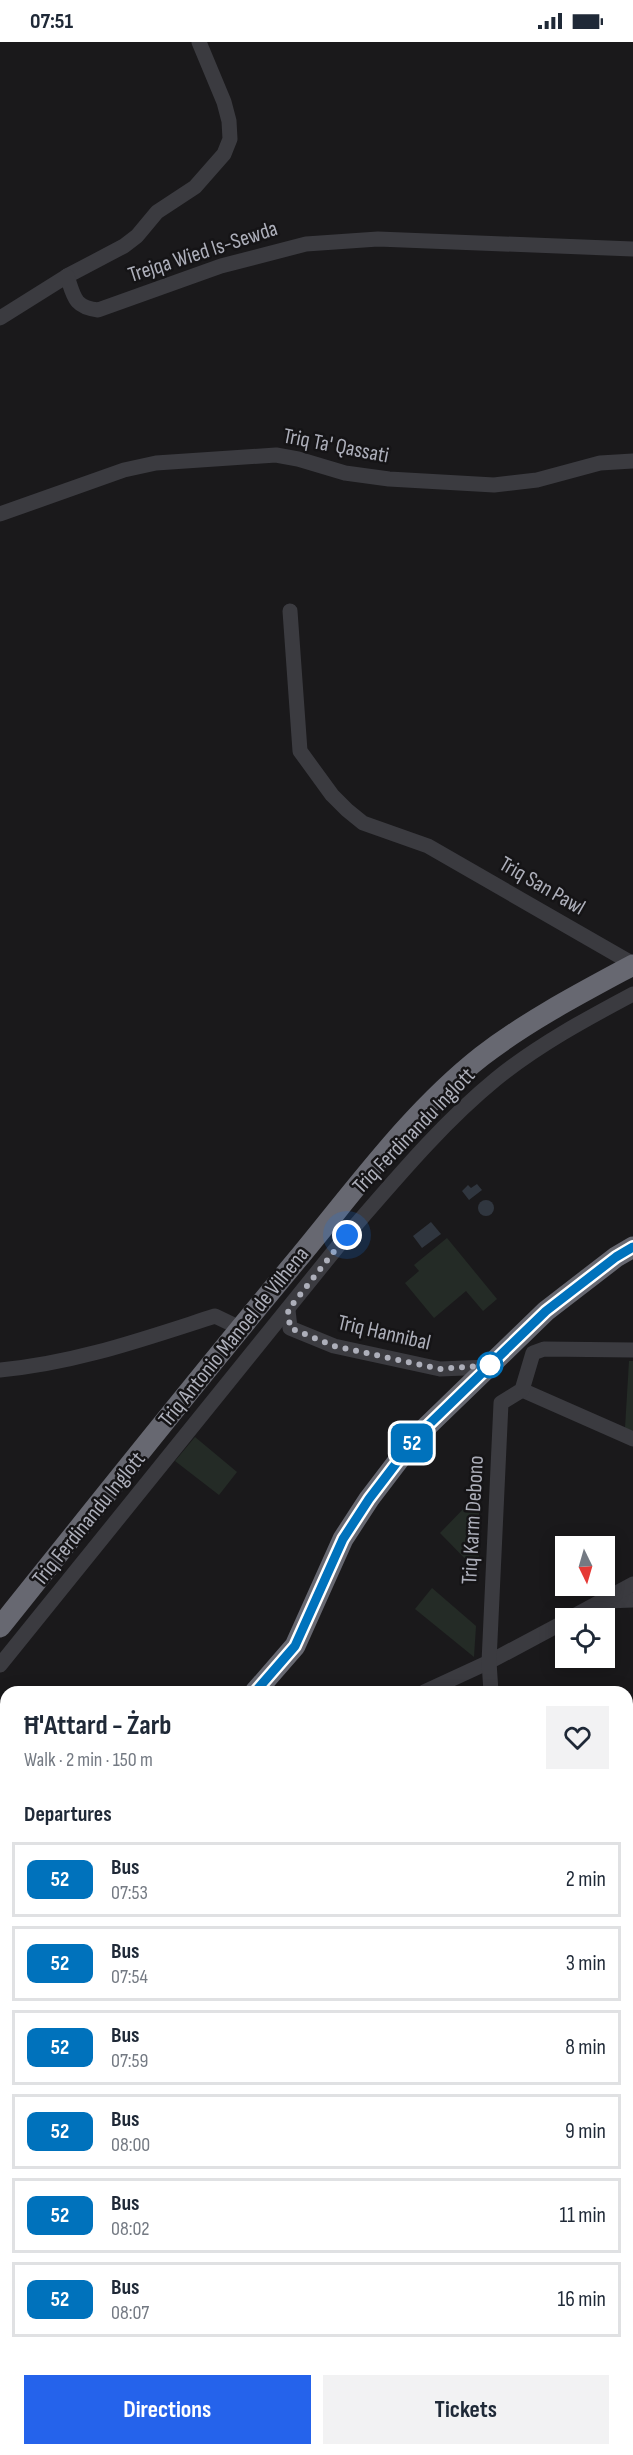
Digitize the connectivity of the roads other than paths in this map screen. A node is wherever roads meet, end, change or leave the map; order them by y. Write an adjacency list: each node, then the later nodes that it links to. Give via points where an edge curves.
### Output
1 (199, 42): 3 (street, via 229,121 230,139 224,154 200,182 157,213 124,246)
2 (633, 249): 3 (street, Trejqa Wied Is-Sewda, via 378,239 306,244 221,266 98,310 84,308 75,300)
3 (67, 276): 4 (street)
4 (0, 318)
5 (633, 461): 6 (street, Triq Ta' Qassati, via 600,463 537,480 494,485 378,478 276,455 156,463 124,470)
6 (0, 514)
7 (290, 611): 8 (street, Triq San Pawl, via 300,751 332,795 363,823 428,846)
8 (633, 965): 12 (highway, Triq Antonio Manoel de Vilhena, via 535,1018 481,1057 430,1103)
9 (626, 998): 11 (street, Triq Ferdinandu Inglott, via 554,1039 497,1078 463,1109 405,1168)
10 (633, 1247): 14 (highway, via 546,1311)
11 (288, 1310): 14 (street, Triq Hannibal, via 290,1328 334,1346 440,1369); 25 (street, Triq Ferdinandu Inglott)
12 (240, 1328): 15 (street, via 215,1316 43,1366); 22 (highway, Triq Antonio Manoel de Vilhena)
13 (633, 1350): 16 (street, via 544,1349 534,1353)
14 (489, 1367): 26 (highway, via 417,1436 369,1499 343,1539)
15 (0, 1370)
16 (522, 1390): 17 (street); 24 (street, Triq Karm Debono, via 501,1403)
17 (633, 1439)
18 (633, 1584): 20 (street)
19 (633, 1600): 20 (street)
20 (604, 1601): 21 (street)
21 (590, 1608)
22 (0, 1627)
23 (555, 1627): 24 (street)
24 (489, 1662): 27 (street); 28 (street, Triq Karm Debono)
25 (0, 1665)
26 (275, 1682)
27 (437, 1686)
28 (491, 1686)

